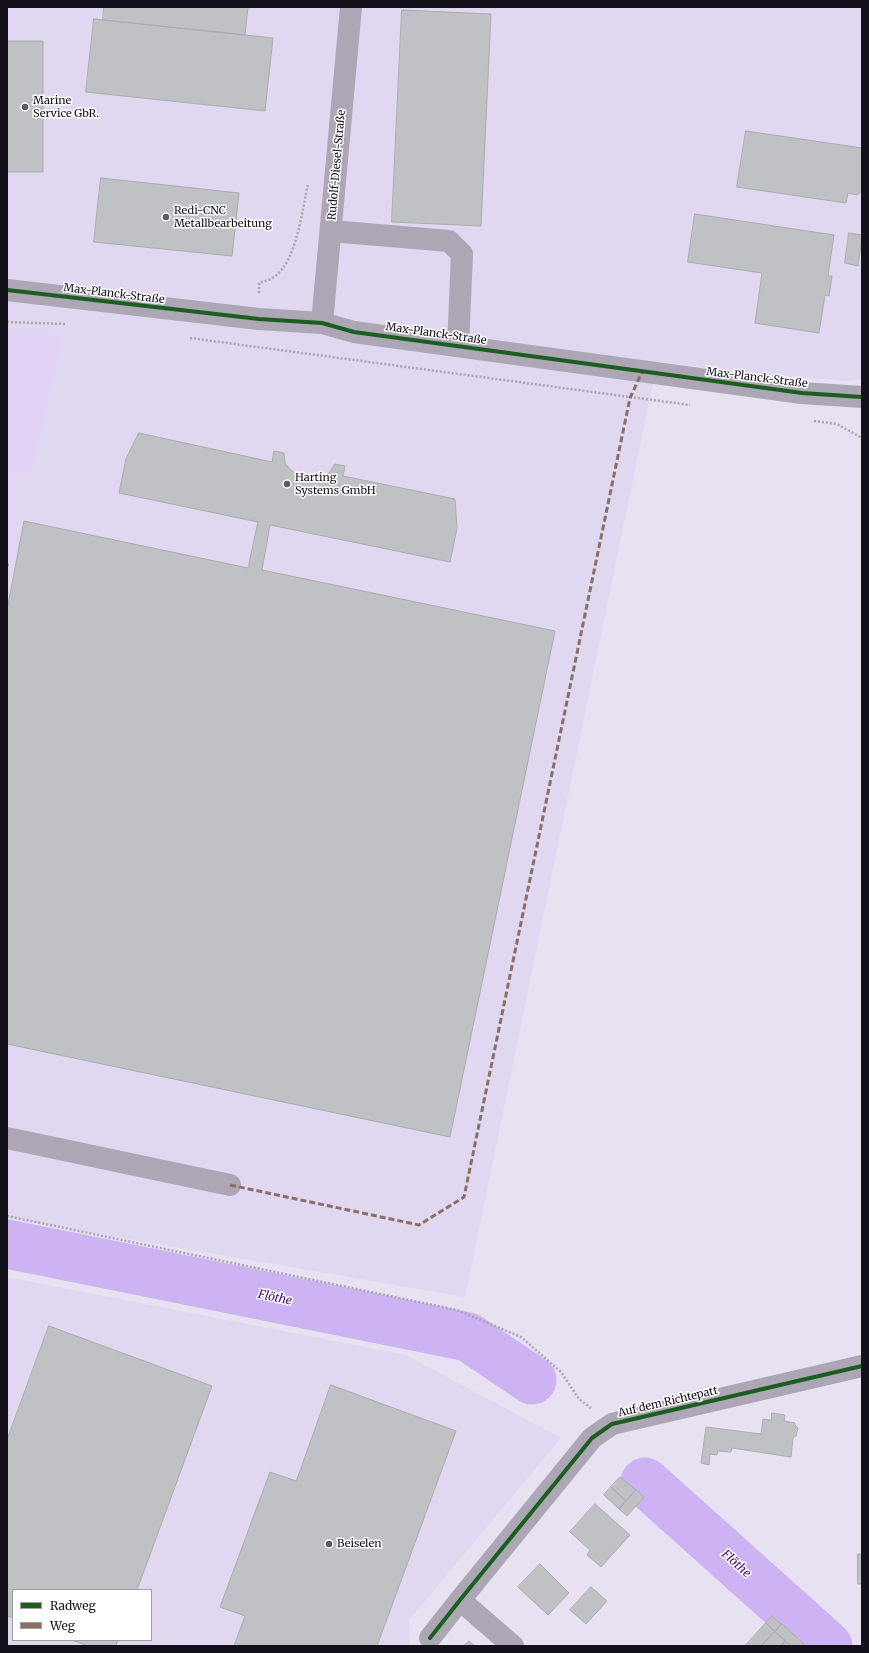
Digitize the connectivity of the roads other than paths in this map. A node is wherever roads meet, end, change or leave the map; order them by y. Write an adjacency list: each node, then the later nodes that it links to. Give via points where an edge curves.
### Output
1 (351, 7): 2 (street, Rudolf-Diesel-Straße)
2 (331, 231): 4 (street, Rudolf-Diesel-Straße); 5 (street, via 449,240 462,254)
3 (7, 290): 4 (street, Max-Planck-Straße, via 259,320)
4 (322, 323): 5 (street, Max-Planck-Straße, via 354,332)
5 (458, 346): 6 (street, Max-Planck-Straße, via 802,393)
6 (862, 397)
7 (7, 1138): 8 (street)
8 (230, 1185)
9 (862, 1366): 10 (street, Auf dem Richtepatt, via 612,1424 592,1438)
10 (460, 1600): 11 (street, Auf dem Richtepatt); 12 (street)
11 (430, 1638)
12 (514, 1646)

